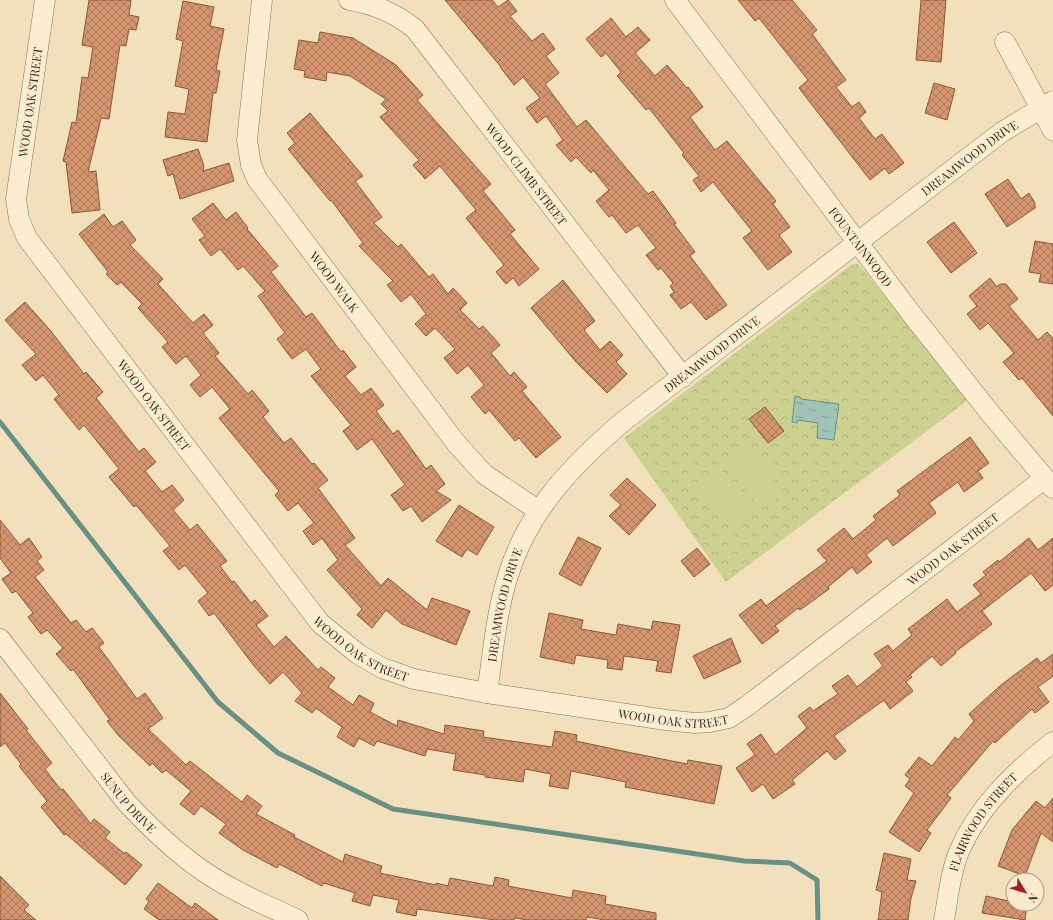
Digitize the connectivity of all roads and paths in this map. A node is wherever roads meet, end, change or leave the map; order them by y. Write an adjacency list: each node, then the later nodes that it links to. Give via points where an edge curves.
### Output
1 (45, 0): 13 (street, WOOD OAK STREET, via 16,199 19,219 27,238 320,623 358,654 382,668 414,679)
2 (262, 0): 11 (street, WOOD WALK, via 247,140 251,166 257,179 456,443 484,474)
3 (349, 0): 9 (street, WOOD CLIMB STREET, via 398,16 415,29)
4 (675, 0): 8 (street, FOUNTAINWOOD)
5 (1005, 42): 6 (street)
6 (1047, 104): 7 (street); 8 (street, DREAMWOOD DRIVE, via 1002,132)
7 (1053, 131)
8 (859, 243): 9 (street, DREAMWOOD DRIVE); 10 (street, FOUNTAINWOOD, via 920,324)
9 (682, 377): 11 (street, DREAMWOOD DRIVE, via 595,445 564,478)
10 (1049, 484): 13 (street, WOOD OAK STREET, via 729,718 694,723)
11 (539, 511): 13 (street, DREAMWOOD DRIVE, via 522,539 508,576)
12 (0, 639): 15 (street, SUNUP DRIVE, via 126,802 149,827 203,871 234,890)
13 (487, 693)
14 (1053, 742): 17 (street, FLAIRWOOD STREET, via 1007,782 975,824 953,870)
15 (260, 911): 16 (street, SUNUP DRIVE)
16 (298, 920)
17 (944, 920)

